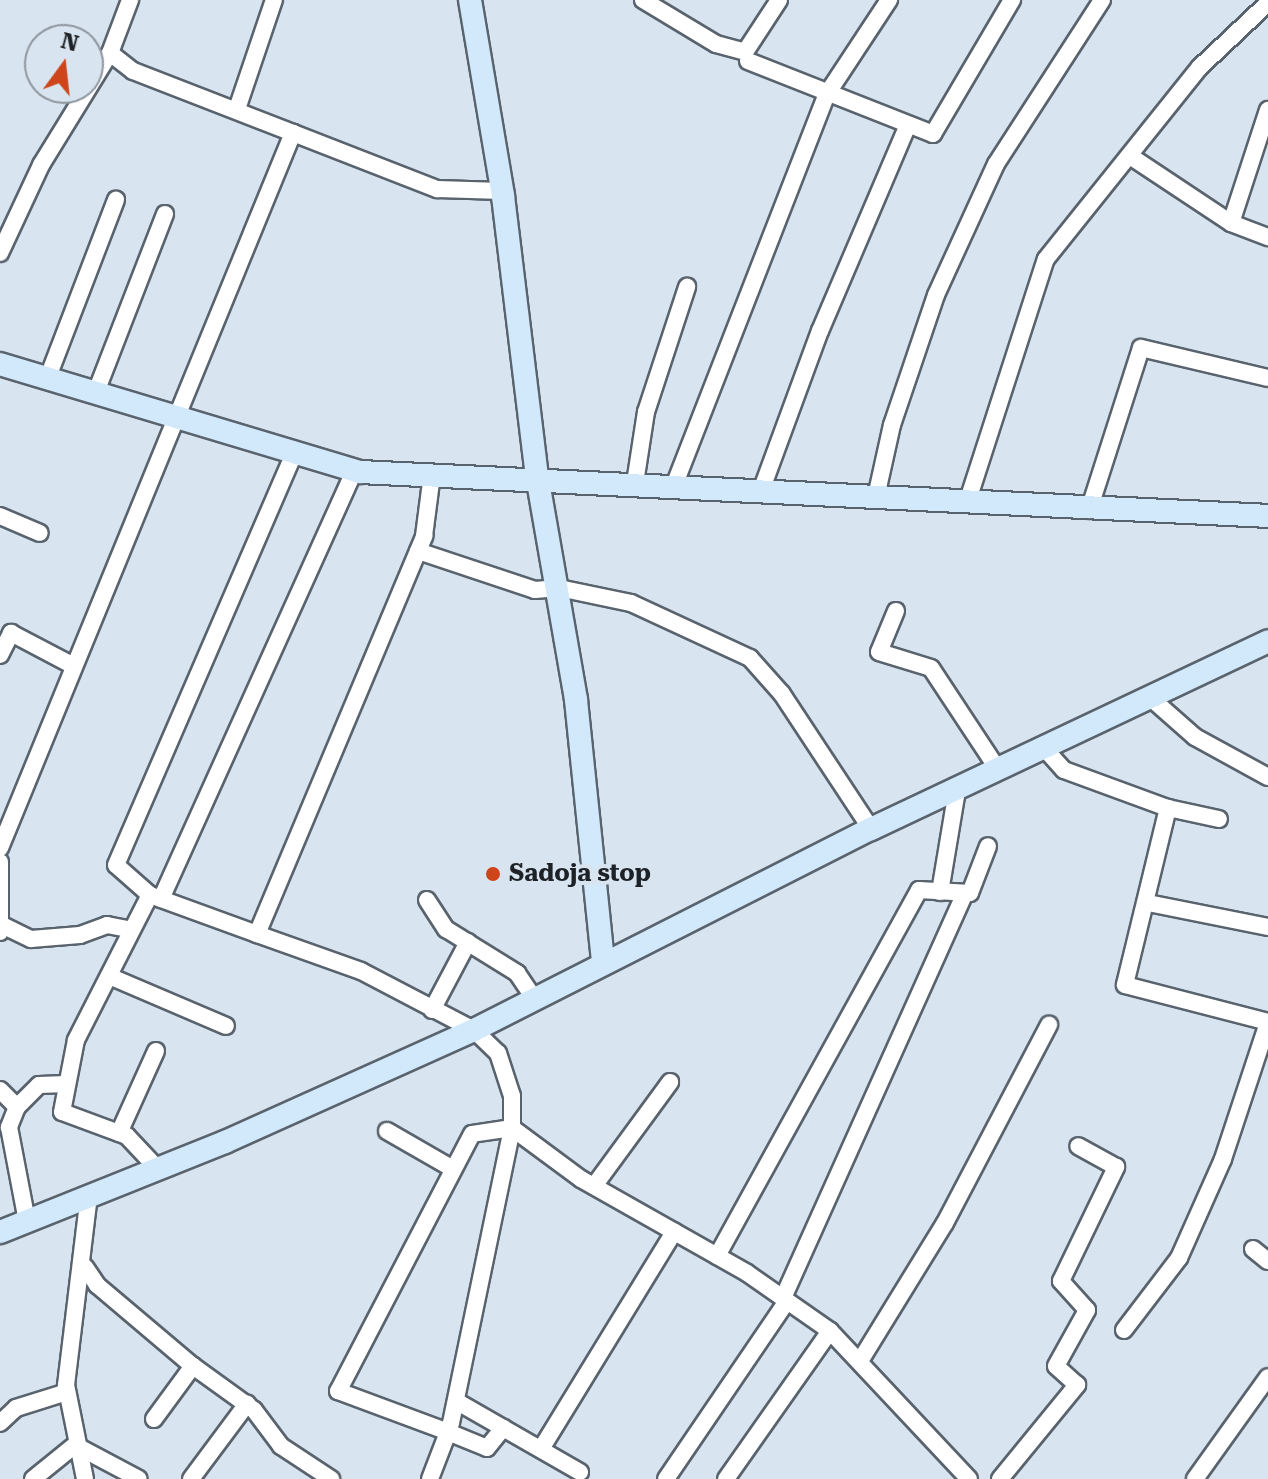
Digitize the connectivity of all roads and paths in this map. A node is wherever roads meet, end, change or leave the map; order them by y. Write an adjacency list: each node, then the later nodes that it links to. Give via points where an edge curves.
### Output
1 (130, 0): 10 (street)
2 (274, 0): 13 (street)
3 (470, 0): 18 (street)
4 (643, 0): 5 (street, via 716,44 745,52)
5 (779, 0)
6 (889, 0): 12 (street)
7 (1012, 0): 15 (street, via 933,134)
8 (1102, 0): 37 (street, via 996,164 936,295 892,425)
9 (1268, 3): 17 (street, via 1200,67)
10 (110, 53): 13 (street, via 133,71); 23 (street, via 41,165)
11 (748, 61): 12 (street)
12 (827, 94): 15 (street); 35 (street)
13 (237, 109): 16 (street)
14 (1268, 110): 21 (street)
15 (907, 127): 36 (street, via 820,331)
16 (293, 133): 18 (street, via 437,189); 29 (street)
17 (1130, 156): 21 (street); 38 (street, via 1039,272)
18 (502, 191): 33 (street)
19 (116, 200): 26 (street)
20 (165, 214): 28 (street)
21 (1231, 223): 22 (street)
22 (1268, 237)
23 (0, 253)
24 (687, 287): 34 (street, via 646,412)
25 (0, 364): 26 (street)
26 (48, 377): 28 (street)
27 (1268, 378): 39 (street, via 1141,348)
28 (96, 392): 29 (street)
29 (179, 417): 30 (street); 48 (street)
30 (295, 452): 31 (street); 62 (street, via 116,865)
31 (355, 470): 32 (street); 62 (street)
32 (432, 474): 33 (street); 43 (street)
33 (537, 476): 34 (street); 44 (street)
34 (635, 483): 35 (street)
35 (674, 486): 36 (street)
36 (761, 491): 37 (street)
37 (876, 497): 38 (street)
38 (967, 503): 39 (street)
39 (1089, 510): 40 (street)
40 (1267, 513)
41 (0, 516): 42 (street)
42 (40, 533)
43 (418, 551): 44 (street, via 535,590); 68 (street)
44 (559, 588): 56 (street, via 661,614 750,658 782,694); 70 (street)
45 (896, 611): 51 (street, via 879,652 931,668)
46 (1268, 641): 49 (street)
47 (0, 655): 48 (street, via 11,633)
48 (72, 665): 58 (street)
49 (1153, 700): 50 (street); 52 (street, via 1195,737)
50 (1045, 749): 51 (street); 54 (street, via 1064,770)
51 (999, 771): 53 (street)
52 (1268, 777)
53 (957, 790): 56 (street); 60 (street)
54 (1168, 808): 55 (street); 64 (street)
55 (1219, 819)
56 (871, 829): 70 (street)
57 (988, 846): 61 (street, via 970,893)
58 (0, 848)
59 (0, 862): 66 (street)
60 (940, 892): 61 (street); 95 (street, via 919,890)
61 (964, 895): 98 (street)
62 (156, 897): 67 (street); 68 (street)
63 (427, 900): 69 (street, via 446,929)
64 (1148, 903): 65 (street); 74 (street, via 1125,985)
65 (1268, 927)
66 (2, 929): 67 (street, via 31,939 80,935 107,925)
67 (132, 930): 71 (street)
68 (257, 934): 73 (street, via 361,971)
69 (468, 942): 72 (street, via 517,973); 73 (street)
70 (603, 961): 72 (street)
71 (109, 976): 76 (street); 80 (street, via 76,1040)
72 (534, 998): 77 (street)
73 (432, 1010): 77 (street)
74 (1268, 1022): 99 (street, via 1223,1159 1179,1258)
75 (1049, 1025): 101 (street, via 945,1223)
76 (226, 1026)
77 (474, 1030): 83 (street, via 498,1053 512,1096); 87 (street)
78 (156, 1051): 85 (street)
79 (670, 1082): 89 (street)
80 (66, 1084): 82 (street, via 39,1085); 85 (street, via 62,1112)
81 (0, 1090): 82 (street)
82 (17, 1107): 91 (street, via 9,1127)
83 (512, 1128): 88 (street, via 472,1134); 89 (street); 105 (street)
84 (387, 1131): 88 (street)
85 (119, 1133): 87 (street)
86 (1078, 1146): 123 (street, via 1116,1167 1061,1281 1087,1310 1056,1366 1077,1385)
87 (157, 1168): 90 (street)
88 (453, 1169): 110 (street, via 338,1391)
89 (594, 1186): 93 (street)
90 (89, 1195): 91 (street); 97 (street)
91 (27, 1221): 92 (street)
92 (0, 1232)
93 (674, 1232): 95 (street); 112 (street)
94 (1253, 1249): 96 (street)
95 (717, 1256): 98 (street)
96 (1268, 1261)
97 (85, 1267): 102 (street, via 97,1285); 104 (street)
98 (785, 1300): 100 (street); 121 (street)
99 (1124, 1330)
100 (830, 1331): 101 (street); 122 (street)
101 (860, 1361): 114 (street)
102 (193, 1366): 106 (street); 107 (street)
103 (1267, 1382): 124 (street)
104 (67, 1392): 108 (street, via 16,1408); 111 (street)
105 (456, 1401): 109 (street); 110 (street)
106 (247, 1404): 118 (street); 119 (street, via 281,1446)
107 (154, 1419)
108 (0, 1423)
109 (503, 1428): 110 (street, via 487,1448); 112 (street)
110 (448, 1432): 120 (street)
111 (75, 1445): 115 (street); 116 (street); 117 (street)
112 (541, 1449): 113 (street)
113 (580, 1472)
114 (963, 1477)
115 (33, 1479)
116 (85, 1479)
117 (139, 1479)
118 (191, 1479)
119 (331, 1479)
120 (430, 1479)
121 (666, 1479)
122 (726, 1479)
123 (1000, 1479)
124 (1195, 1479)

